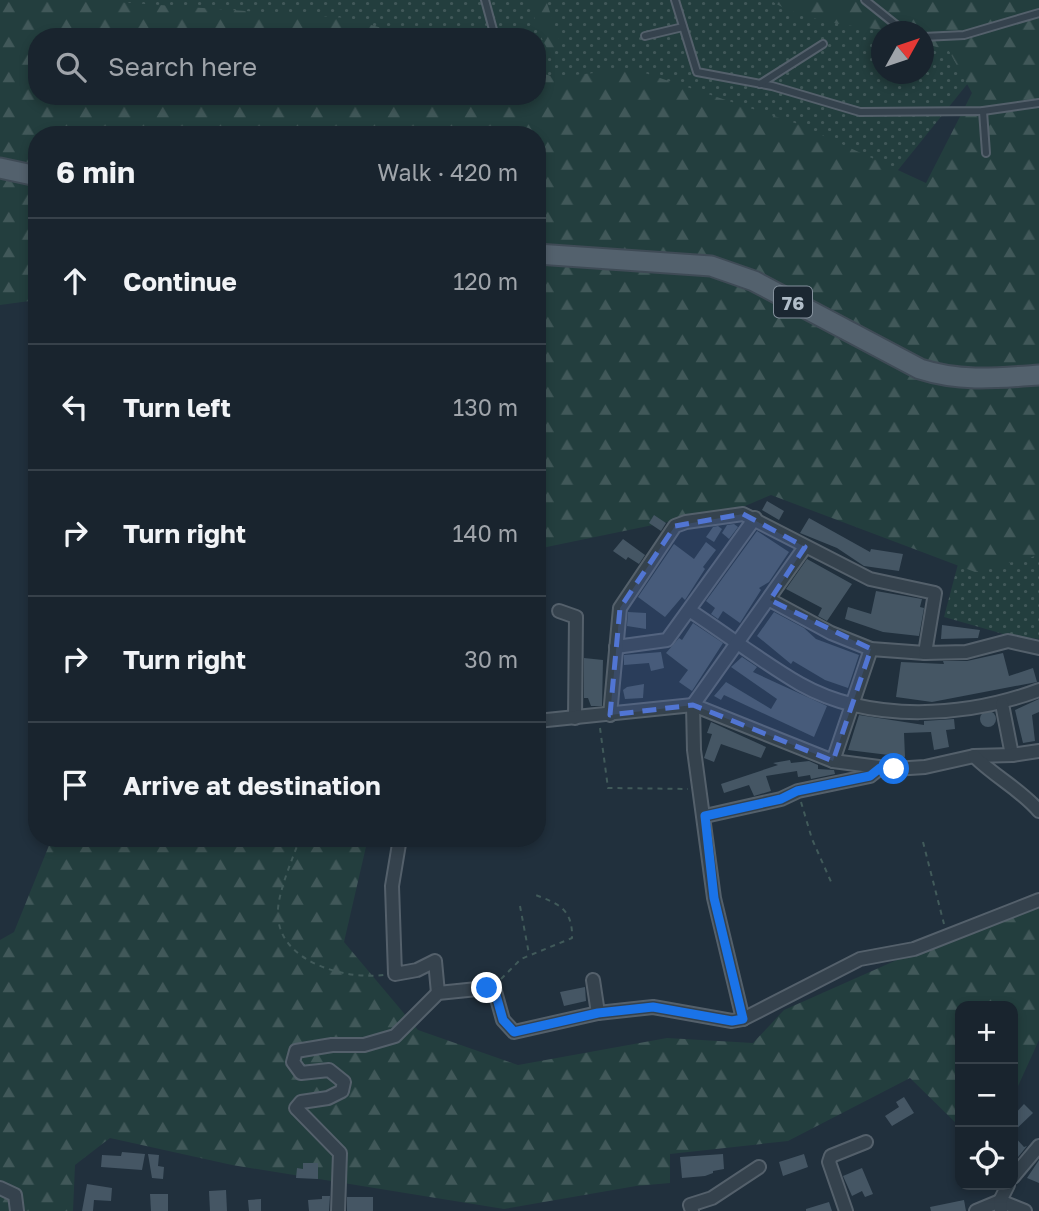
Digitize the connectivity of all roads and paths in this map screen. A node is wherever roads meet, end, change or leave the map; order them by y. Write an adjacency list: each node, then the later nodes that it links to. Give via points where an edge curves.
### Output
1 (485, 0): 7 (lane)
2 (675, 0): 6 (lane)
3 (865, 0): 5 (lane)
4 (1039, 13): 9 (lane, via 964,35)
5 (891, 21)
6 (683, 27): 8 (lane); 11 (lane, via 697,72)
7 (493, 28)
8 (645, 36)
9 (934, 36)
10 (822, 44): 11 (lane)
11 (760, 84): 13 (lane, via 860,112)
12 (1039, 103): 13 (lane)
13 (984, 111): 14 (lane)
14 (986, 153)
15 (0, 168): 16 (main road)
16 (28, 174)
17 (546, 255): 18 (main road, 76, via 711,266 754,281 943,377)
18 (1039, 375)
19 (755, 518): 20 (street); 22 (street); 25 (street, via 743,514 675,526 620,608)
20 (804, 547): 21 (street); 28 (street, via 870,579 935,593)
21 (770, 600): 24 (street); 27 (street)
22 (689, 610): 24 (street); 25 (street, via 667,640)
23 (559, 611): 34 (street, via 576,617)
24 (738, 643): 30 (street, via 802,685); 32 (street)
25 (616, 648): 33 (street)
26 (1039, 648): 28 (street, via 1008,641 966,652)
27 (871, 649): 28 (street); 30 (street)
28 (925, 653)
29 (1039, 690): 31 (street)
30 (852, 702): 31 (street, via 918,714); 39 (street)
31 (1002, 704): 37 (street)
32 (693, 705): 33 (street); 39 (street); 41 (street)
33 (605, 716): 34 (street); 41 (path, via 608,788)
34 (575, 718): 35 (street)
35 (546, 720)
36 (1039, 751): 37 (street)
37 (1012, 755): 38 (street)
38 (974, 756): 40 (street, via 925,767); 43 (street)
39 (833, 761): 40 (street)
40 (880, 768): 42 (street, via 870,776)
41 (699, 790): 44 (street)
42 (797, 791): 44 (street, via 781,799); 48 (path)
43 (1039, 811)
44 (705, 816): 59 (street, via 714,898)
45 (923, 842): 52 (path)
46 (297, 847): 54 (path, via 277,912 280,932 313,964 367,977)
47 (398, 847): 54 (street, via 392,886)
48 (832, 884)
49 (533, 894): 53 (path, via 557,901 572,938)
50 (1039, 901): 52 (street)
51 (520, 906): 53 (path)
52 (946, 935): 59 (street, via 914,948 860,959)
53 (530, 955): 56 (path, via 505,972)
54 (395, 974): 57 (street, via 435,961)
55 (593, 980): 58 (street)
56 (494, 988): 57 (street); 58 (street, via 503,1020 514,1032)
57 (438, 993): 67 (street, via 395,1036 364,1045 321,1045 296,1051 293,1062 301,1073 329,1070 344,1083 342,1091 301,1102 296,1108 340,1153)
58 (598, 1013): 59 (street, via 653,1007)
59 (743, 1019)
60 (866, 1142): 69 (street, via 831,1156 829,1162)
61 (1039, 1146): 63 (street)
62 (759, 1167): 68 (street, via 712,1198 690,1205)
63 (1018, 1172)
64 (0, 1188): 66 (street, via 15,1195)
65 (1001, 1206): 70 (street); 71 (street)
66 (17, 1211)
67 (338, 1211)
68 (692, 1211)
69 (846, 1211)
70 (976, 1211)
71 (1024, 1211)

